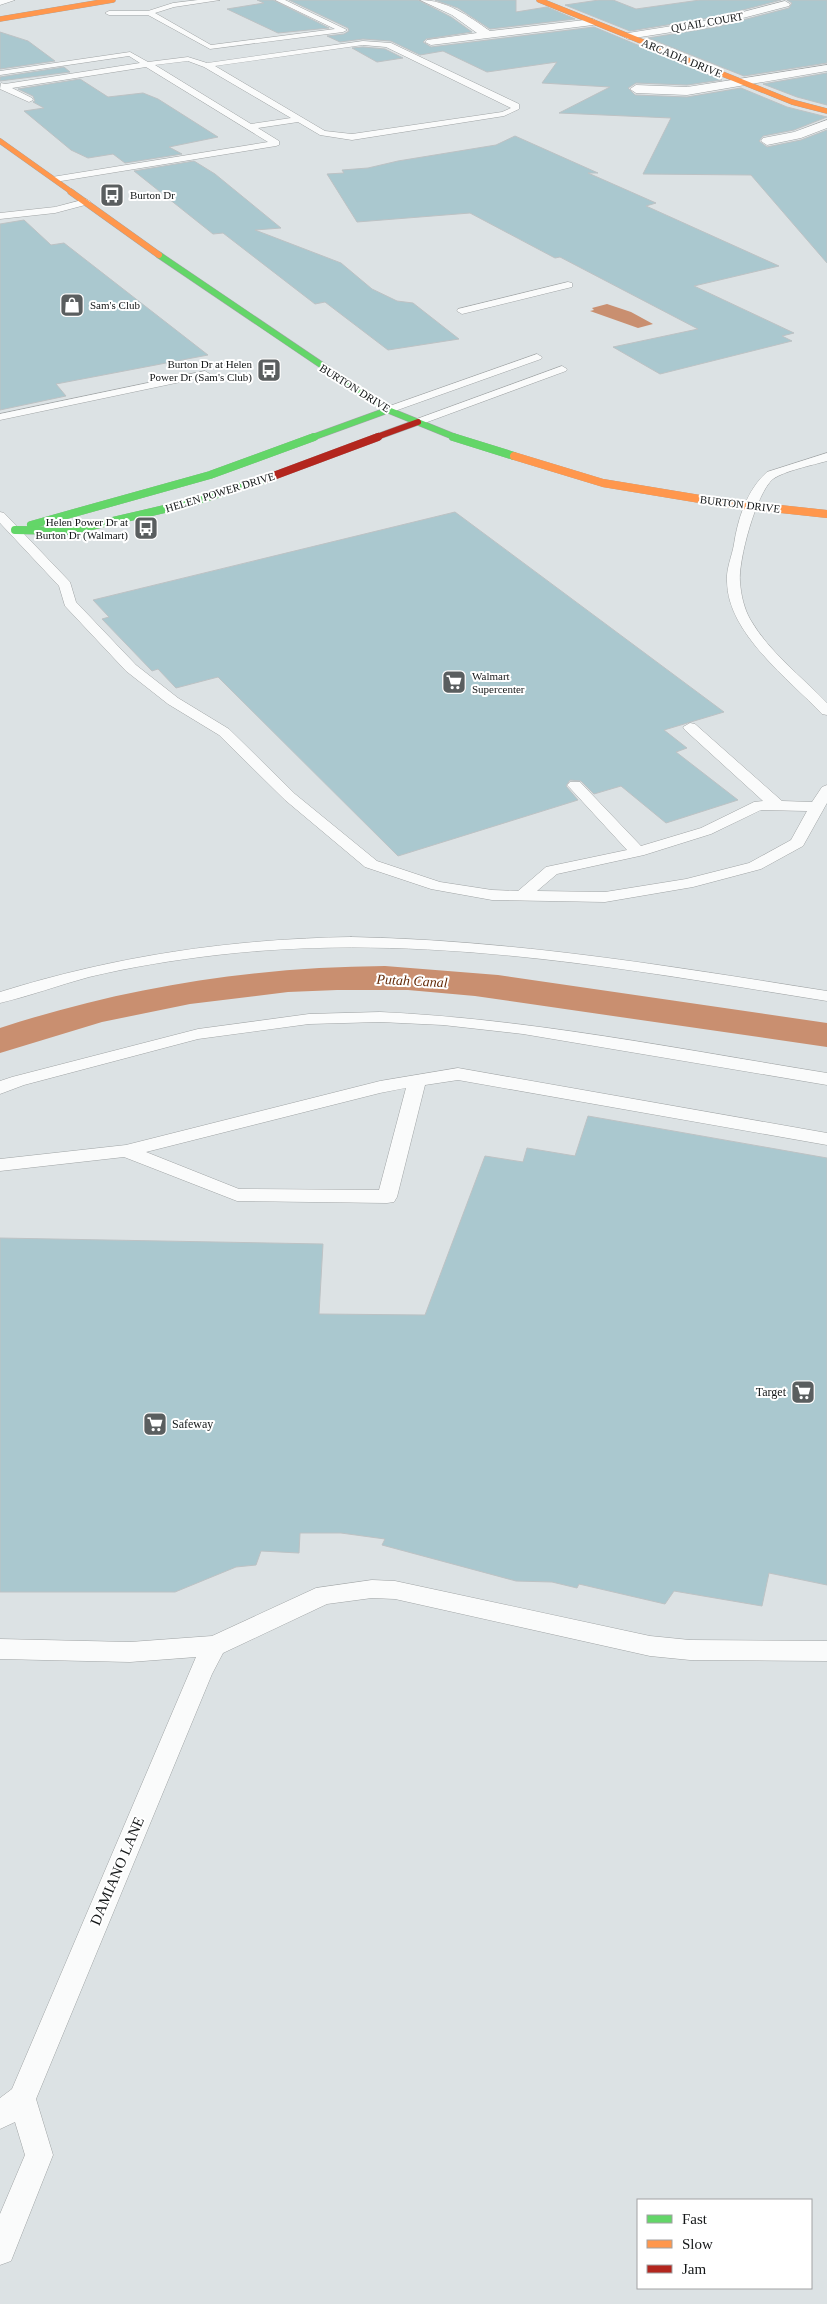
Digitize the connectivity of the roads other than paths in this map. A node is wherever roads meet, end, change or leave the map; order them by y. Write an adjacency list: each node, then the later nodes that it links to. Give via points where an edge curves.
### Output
1 (10, 0): 8 (street)
2 (54, 0): 10 (street)
3 (113, 0): 13 (street)
4 (216, 0): 12 (lane)
5 (279, 0): 12 (lane, via 343,30 210,47)
6 (425, 0): 15 (street, via 456,13)
7 (539, 0): 14 (street, ARCADIA DRIVE)
8 (0, 2)
9 (785, 4): 16 (street, QUAIL COURT, via 716,22)
10 (0, 9)
11 (109, 13): 12 (lane)
12 (148, 13)
13 (0, 19)
14 (593, 22): 15 (street); 16 (street, ARCADIA DRIVE)
15 (486, 34): 17 (street)
16 (628, 36): 22 (street, ARCADIA DRIVE)
17 (431, 42)
18 (147, 64): 19 (lane, via 188,59); 21 (lane, via 130,54); 23 (lane); 29 (lane)
19 (207, 65): 27 (lane); 27 (lane, via 363,43 388,45 516,106 504,114 352,137 323,133)
20 (827, 68): 22 (street)
21 (0, 73)
22 (743, 83): 24 (street, via 687,91); 26 (street, ARCADIA DRIVE, via 792,102)
23 (1, 87): 25 (lane)
24 (636, 89)
25 (29, 100)
26 (827, 111)
27 (300, 119): 29 (lane)
28 (827, 124): 31 (street)
29 (250, 127): 32 (lane, via 276,143)
30 (0, 141): 32 (street, BURTON DRIVE)
31 (767, 141)
32 (55, 179): 33 (street, BURTON DRIVE)
33 (86, 202): 34 (lane, via 54,210); 40 (street, BURTON DRIVE)
34 (1, 216)
35 (568, 285): 36 (lane)
36 (462, 311)
37 (537, 358): 40 (lane)
38 (562, 369): 42 (lane)
39 (205, 374): 41 (lane)
40 (388, 410): 42 (street, BURTON DRIVE); 47 (street, HELEN POWER DRIVE, via 220,472 149,494 70,511)
41 (0, 417)
42 (418, 422): 44 (street, BURTON DRIVE, via 447,435 603,483); 47 (street, HELEN POWER DRIVE, via 282,474 186,504 70,531)
43 (827, 457): 44 (lane, via 763,480)
44 (751, 507): 45 (street, BURTON DRIVE); 48 (lane, via 742,527 733,579 735,599 745,623 780,665)
45 (827, 514)
46 (0, 516): 47 (lane)
47 (8, 532): 55 (lane, via 65,585 70,603 131,668 173,700 224,732 290,797 371,864 437,886 492,895)
48 (827, 712)
49 (690, 727): 52 (lane)
50 (575, 785): 54 (lane)
51 (827, 790): 53 (lane)
52 (778, 806): 53 (lane); 54 (lane, via 759,805 706,831)
53 (817, 807): 55 (lane, via 797,843 755,866 687,884 605,897)
54 (638, 852): 55 (lane, via 552,870)
55 (523, 895)
56 (827, 996): 57 (lane, via 585,959 416,943 350,942 230,947 175,954 83,973)
57 (0, 998)
58 (827, 1079): 60 (lane, via 523,1029 380,1017 309,1019 198,1034 27,1078)
59 (417, 1081): 61 (lane, via 458,1074); 62 (lane, via 380,1087); 62 (lane, via 387,1197 237,1195)
60 (0, 1088)
61 (827, 1139)
62 (126, 1152): 63 (lane)
63 (0, 1165)
64 (215, 1646): 65 (lane, via 130,1652); 66 (lane, via 324,1595 372,1589 395,1590 650,1646 690,1650); 67 (lane, DAMIANO LANE, via 201,1671)
65 (0, 1649)
66 (827, 1651)
67 (11, 2107): 68 (lane, DAMIANO LANE, via 39,2155)
68 (0, 2250)

